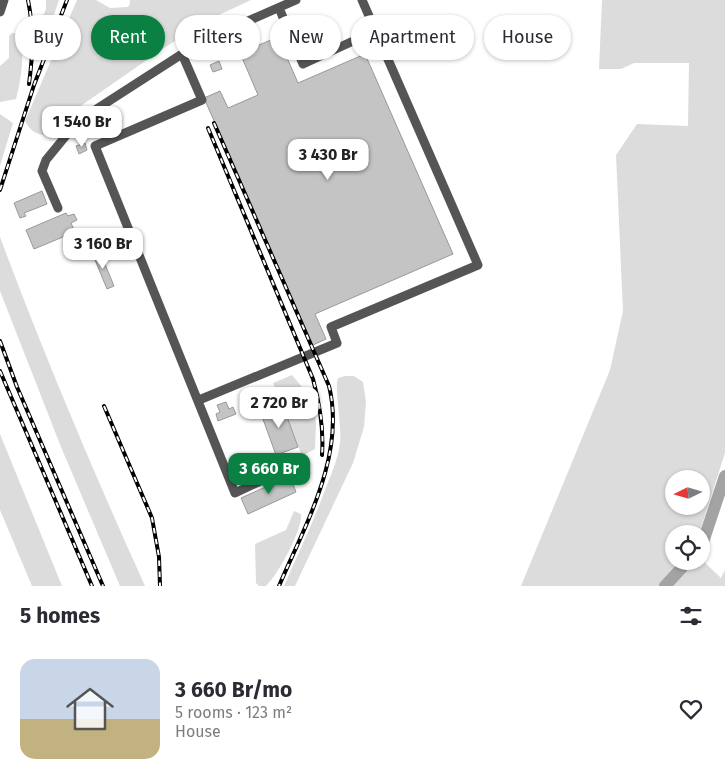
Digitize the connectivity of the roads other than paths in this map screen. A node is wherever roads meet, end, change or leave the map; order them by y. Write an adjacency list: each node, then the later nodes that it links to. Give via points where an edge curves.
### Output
1 (4, 0): 5 (lane)
2 (296, 0): 4 (lane)
3 (362, 0): 6 (lane)
4 (279, 8): 7 (lane); 8 (lane, via 303,64)
5 (0, 12)
6 (369, 15)
7 (260, 16)
8 (351, 42)
9 (175, 59): 12 (lane, via 78,121 46,160 42,171)
10 (185, 60): 13 (lane, via 202,100 95,146)
11 (389, 60): 13 (lane, via 478,265 331,327 338,343)
12 (58, 208)
13 (199, 400): 14 (lane, via 235,493)
14 (290, 467)

